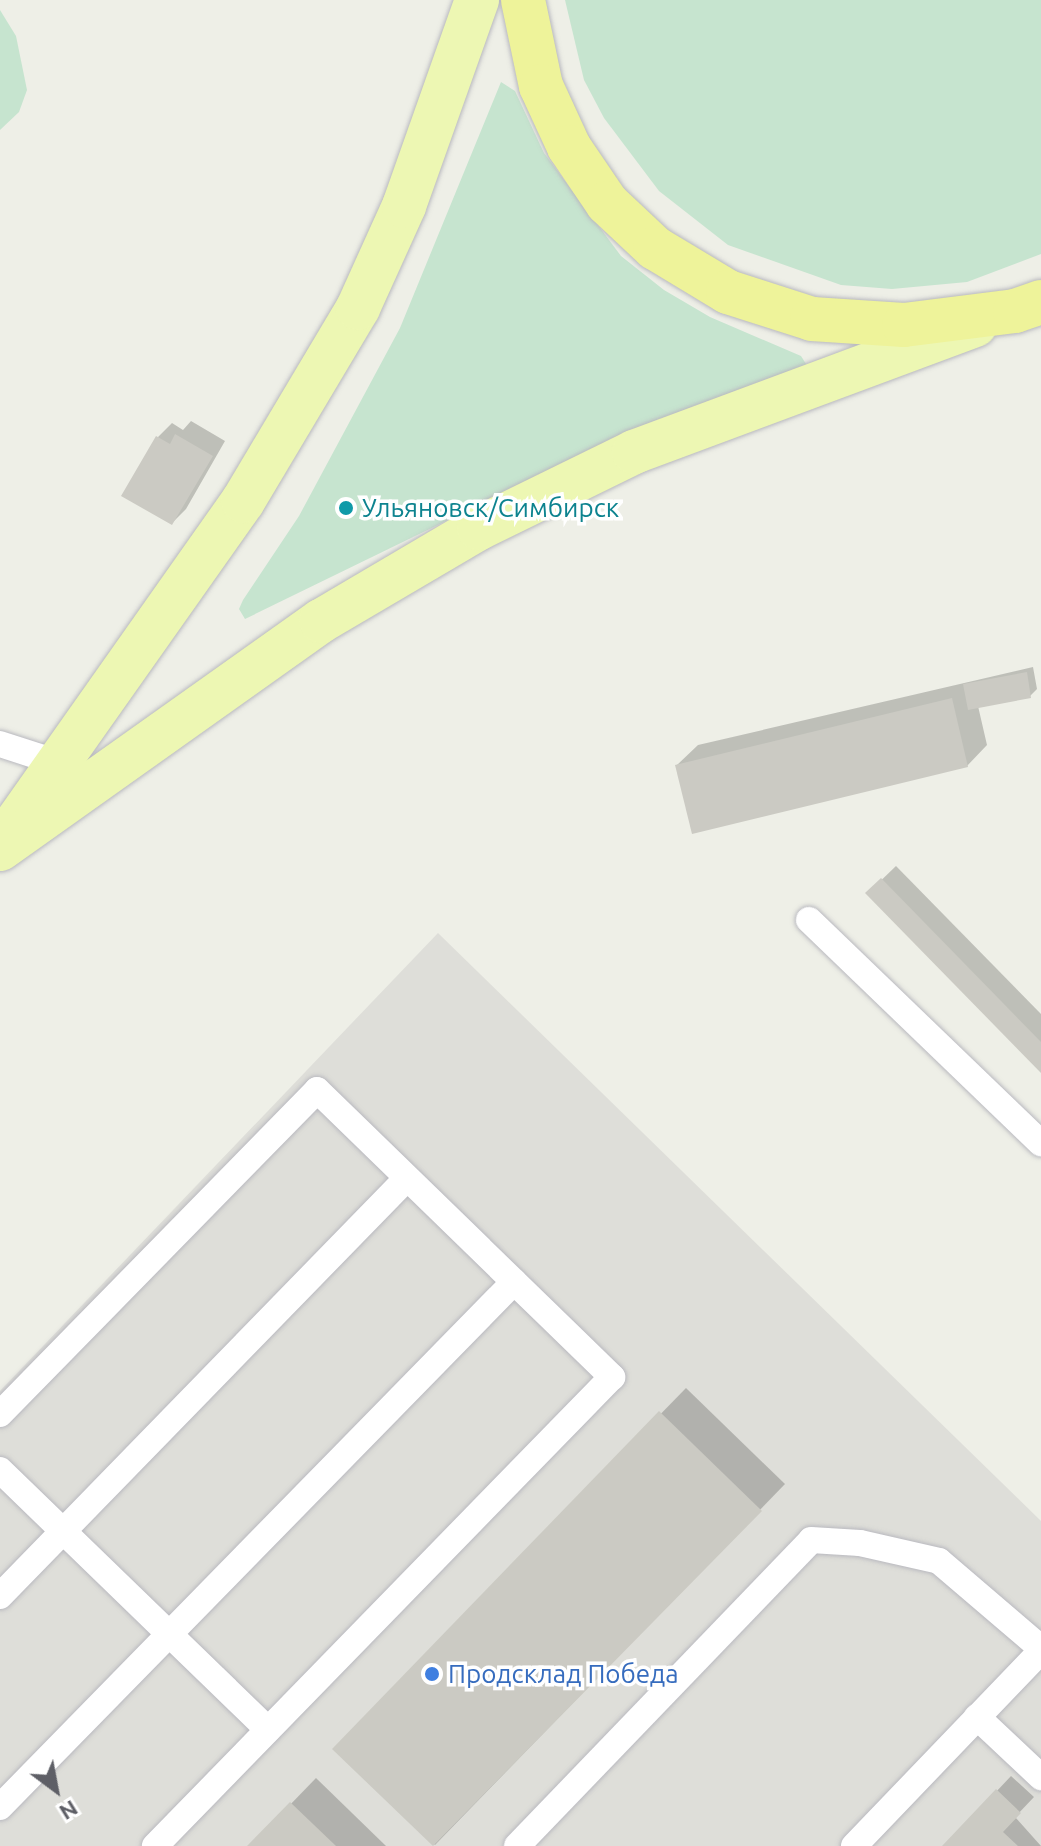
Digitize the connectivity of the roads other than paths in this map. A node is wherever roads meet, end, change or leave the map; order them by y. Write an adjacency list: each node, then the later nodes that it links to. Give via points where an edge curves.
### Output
1 (477, 0): 5 (main road, via 404,206 358,308 243,501)
2 (523, 0): 3 (highway, via 541,86 569,147 607,203 655,248 728,292 812,319 904,325)
3 (1028, 307): 6 (main road, via 634,452 479,528 321,621)
4 (0, 744): 5 (lane)
5 (59, 763): 6 (main road)
6 (0, 848)
7 (809, 920): 8 (lane)
8 (1041, 1143)
9 (407, 1178): 10 (lane); 11 (lane, via 317,1090); 13 (lane)
10 (514, 1282): 15 (lane); 18 (lane, via 612,1377)
11 (0, 1414)
12 (0, 1470): 13 (lane)
13 (63, 1531): 14 (lane); 15 (lane)
14 (0, 1596)
15 (169, 1634): 18 (lane); 20 (lane)
16 (1041, 1649): 17 (lane); 22 (lane, via 939,1561 860,1543 811,1540)
17 (977, 1717): 19 (lane); 23 (lane)
18 (268, 1730): 21 (lane)
19 (1041, 1777)
20 (0, 1807)
21 (155, 1846)
22 (517, 1846)
23 (854, 1846)

